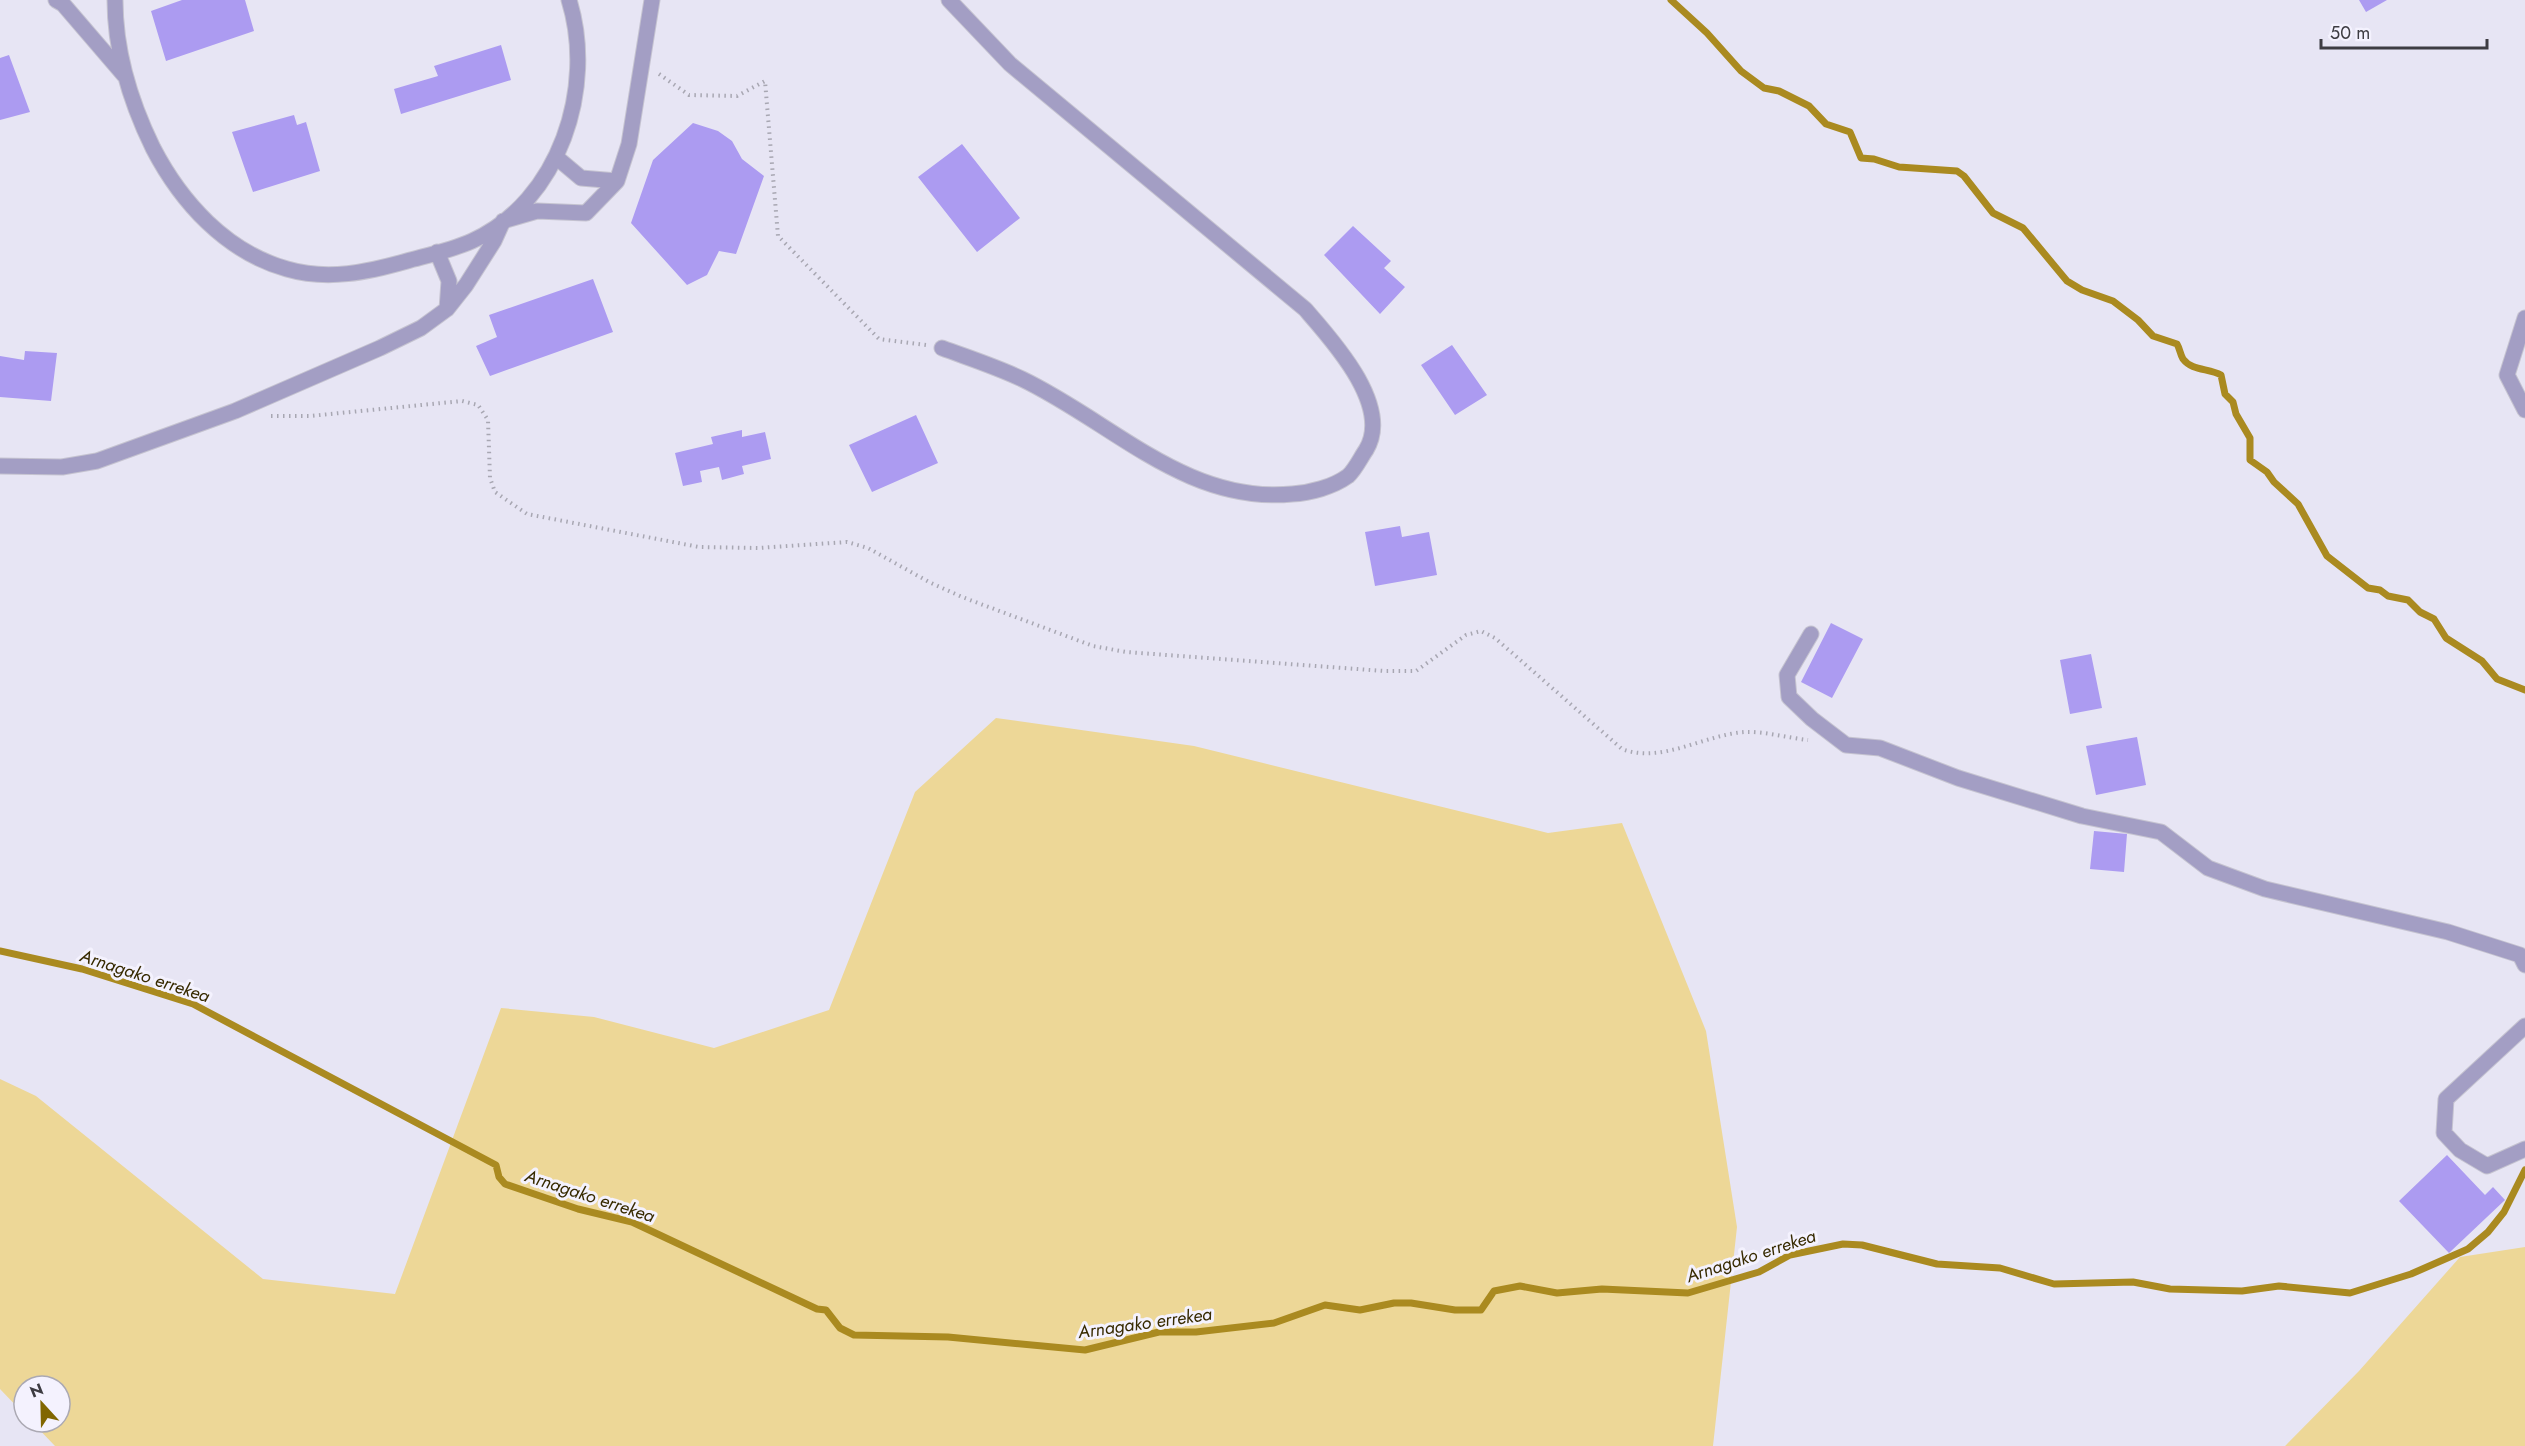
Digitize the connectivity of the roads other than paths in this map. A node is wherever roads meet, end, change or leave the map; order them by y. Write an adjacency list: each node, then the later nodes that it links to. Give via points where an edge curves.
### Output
1 (56, 0): 6 (street)
2 (116, 0): 6 (street, via 115,32)
3 (569, 0): 7 (street, via 578,70 574,103)
4 (652, 0): 8 (street, via 629,144)
5 (949, 0): 13 (street, via 1010,64 1305,309 1339,347 1359,380 1373,421 1368,447 1348,476 1310,493 1273,496 1222,490 1173,470 1023,379)
6 (125, 77): 10 (street, via 141,124 167,174 189,205 224,236 262,260 287,269 334,276)
7 (556, 157): 8 (street, via 581,178); 9 (street, via 524,202)
8 (617, 181): 9 (street, via 586,213 537,212)
9 (503, 221): 10 (street, via 473,241); 11 (street, via 466,285)
10 (437, 252): 11 (street, via 449,281)
11 (447, 309): 15 (street, via 421,328 381,348 235,411 97,461 62,467)
12 (2525, 318): 14 (street, via 2507,375)
13 (942, 348)
14 (2525, 410)
15 (0, 466)
16 (1811, 634): 17 (street, via 1787,675 1789,697 1846,745 1880,748 1958,778 2082,816 2161,832 2208,868 2246,882 2448,932 2520,955)
17 (2525, 965)
18 (2525, 1026): 19 (street, via 2446,1099 2444,1132 2460,1150 2487,1166)
19 (2525, 1149)

